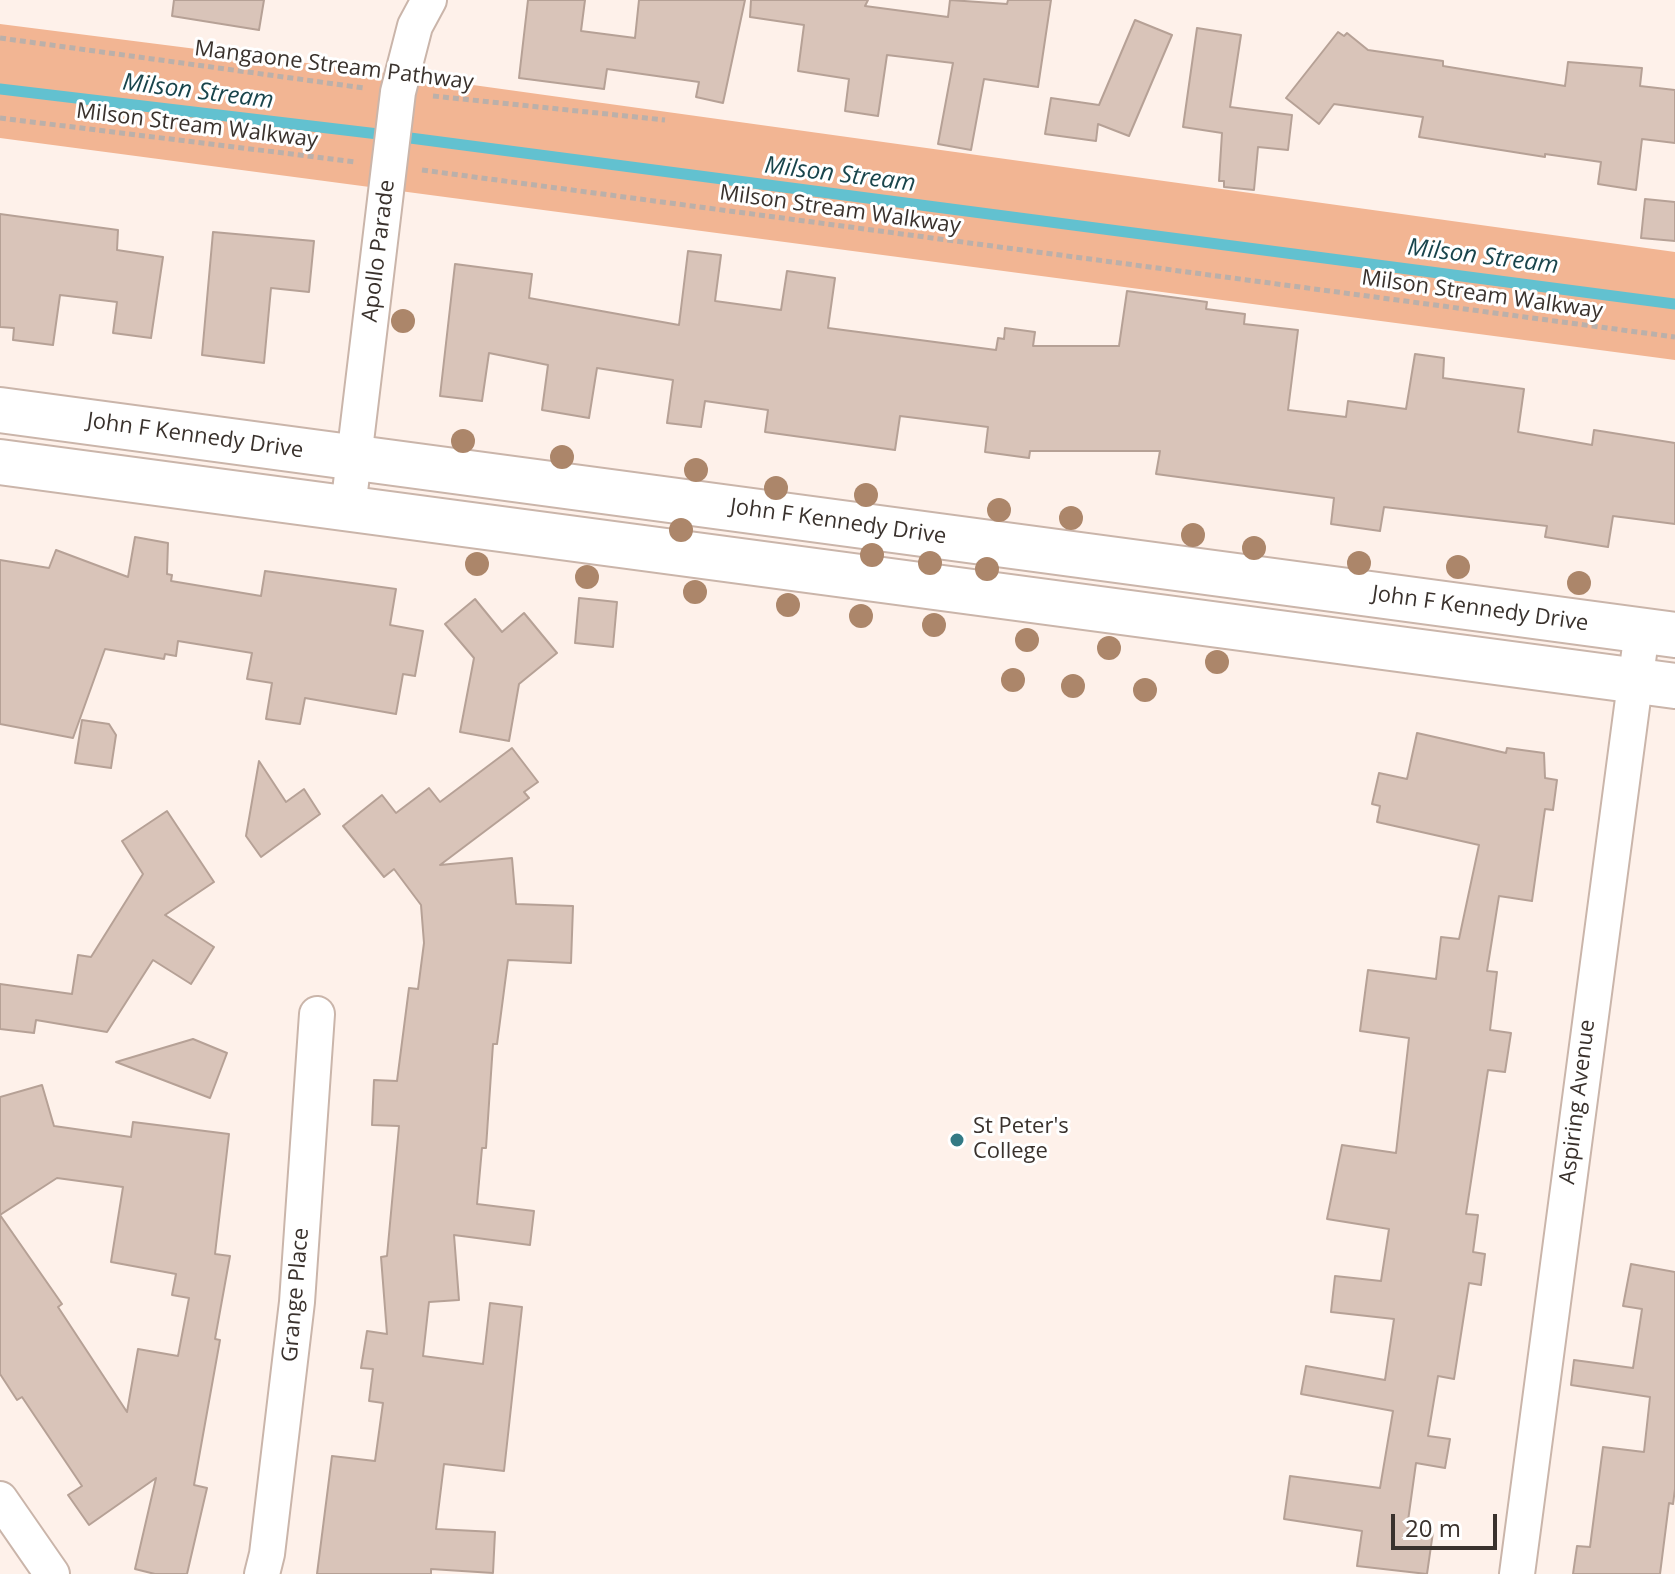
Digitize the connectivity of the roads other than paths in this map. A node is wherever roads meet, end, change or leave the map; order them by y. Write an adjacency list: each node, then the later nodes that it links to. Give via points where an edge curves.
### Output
1 (429, 0): 3 (street, Apollo Parade, via 415,26 398,92)
2 (0, 410): 3 (main road, John F Kennedy Drive)
3 (355, 457): 5 (street, Apollo Parade); 6 (main road, John F Kennedy Drive)
4 (0, 462): 5 (main road)
5 (348, 508): 7 (main road)
6 (1658, 633): 7 (street, Aspiring Avenue)
7 (1654, 683): 12 (street, Aspiring Avenue)
8 (317, 1014): 11 (street, Grange Place, via 297,1302)
9 (0, 1499): 10 (street)
10 (52, 1574)
11 (262, 1574)
12 (1517, 1574)

